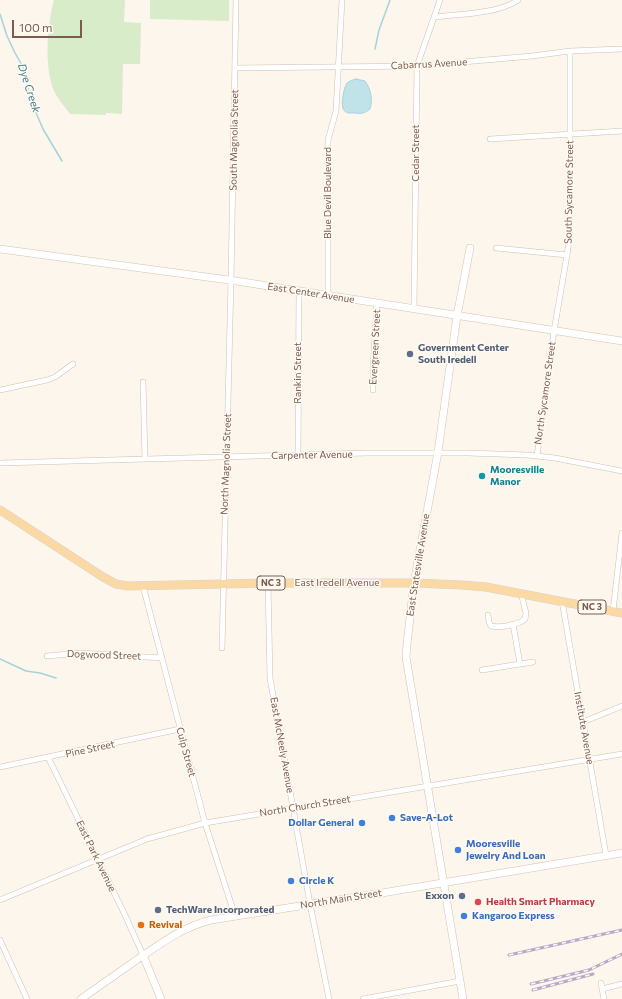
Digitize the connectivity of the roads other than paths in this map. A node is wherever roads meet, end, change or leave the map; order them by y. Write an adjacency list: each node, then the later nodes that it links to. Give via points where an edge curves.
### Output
1 (236, 0): 10 (street, South Magnolia Street)
2 (342, 0): 9 (street, Blue Devil Boulevard)
3 (440, 0): 5 (street, Cedar Street)
4 (518, 0): 5 (street, via 494,10)
5 (435, 17): 8 (street, Cedar Street)
6 (622, 49): 7 (street, Cabarrus Avenue)
7 (570, 51): 8 (street, Cabarrus Avenue); 12 (street, South Sycamore Street)
8 (417, 66): 9 (street, Cabarrus Avenue); 22 (street, Cedar Street)
9 (338, 67): 10 (street, Cabarrus Avenue); 20 (street, Blue Devil Boulevard, via 336,111 328,140)
10 (235, 68): 18 (street, South Magnolia Street)
11 (622, 131): 12 (street)
12 (570, 134): 13 (street); 17 (street, South Sycamore Street, via 570,233)
13 (490, 139)
14 (0, 248): 18 (street, East Center Avenue)
15 (470, 248): 23 (street, East Statesville Avenue)
16 (496, 248): 17 (street)
17 (567, 255): 24 (street, South Sycamore Street)
18 (231, 280): 19 (street, East Center Avenue); 32 (street, North Magnolia Street)
19 (299, 291): 20 (street, East Center Avenue); 31 (street, Rankin Street)
20 (328, 296): 21 (street, East Center Avenue)
21 (377, 303): 22 (street, East Center Avenue); 29 (street, Evergreen Street)
22 (414, 309): 23 (street, East Center Avenue)
23 (457, 316): 24 (street, East Center Avenue); 30 (street, East Statesville Avenue)
24 (554, 331): 25 (street, East Center Avenue); 33 (street, North Sycamore Street)
25 (622, 341)
26 (73, 364): 28 (street, via 47,380)
27 (143, 382): 34 (street)
28 (0, 390)
29 (373, 390)
30 (438, 452): 31 (street, Carpenter Avenue); 33 (street, Carpenter Avenue); 40 (street, East Statesville Avenue)
31 (298, 455): 32 (street, Carpenter Avenue)
32 (227, 456): 34 (street, Carpenter Avenue); 41 (street, North Magnolia Street)
33 (537, 456): 36 (street, Carpenter Avenue)
34 (145, 459): 35 (street, Carpenter Avenue)
35 (0, 463)
36 (622, 471)
37 (0, 510): 42 (main road, East Iredell Avenue / NC 3, via 116,584)
38 (622, 533): 45 (street)
39 (268, 583): 40 (main road, East Iredell Avenue / NC 3); 41 (main road, East Iredell Avenue / NC 3); 63 (street, East McNeely Avenue, via 270,678)
40 (414, 583): 43 (main road, East Iredell Avenue / NC 3, via 486,587); 62 (street, East Statesville Avenue, via 406,657)
41 (223, 584): 42 (main road, East Iredell Avenue / NC 3); 49 (street, North Magnolia Street)
42 (143, 586): 51 (street, Culp Street)
43 (521, 593): 44 (main road, East Iredell Avenue / NC 3); 48 (street, via 525,619)
44 (562, 601): 45 (main road, East Iredell Avenue / NC 3); 56 (street, Institute Avenue)
45 (613, 611): 46 (main road, East Iredell Avenue / NC 3)
46 (622, 613)
47 (488, 615): 48 (street, via 491,626)
48 (513, 624): 53 (street)
49 (222, 648)
50 (47, 656): 51 (street, Dogwood Street, via 80,653)
51 (162, 658): 57 (street, Culp Street)
52 (533, 662): 53 (street)
53 (520, 664): 54 (street)
54 (482, 670)
55 (622, 706): 56 (street)
56 (583, 722): 60 (street, Institute Avenue)
57 (180, 729): 59 (street, Pine Street); 64 (street, Culp Street)
58 (622, 754): 60 (street, North Church Street)
59 (48, 757): 61 (street, Pine Street); 67 (street, East Park Avenue)
60 (590, 759): 62 (street, North Church Street); 66 (street, Institute Avenue)
61 (0, 767)
62 (428, 786): 63 (street, North Church Street); 68 (street, East Statesville Avenue)
63 (293, 808): 64 (street, North Church Street); 70 (street, East McNeely Avenue)
64 (205, 823): 67 (street, North Church Street, via 147,839); 71 (street, Culp Street)
65 (622, 853): 66 (street, North Main Street)
66 (606, 855): 68 (street, North Main Street)
67 (97, 859): 69 (street, North Church Street); 73 (street, East Park Avenue)
68 (444, 882): 70 (street, North Main Street); 74 (street, East Statesville Avenue)
69 (0, 900)
70 (310, 904): 71 (street, North Main Street); 81 (street, East McNeely Avenue)
71 (235, 916): 73 (street, North Main Street, via 195,924)
72 (0, 940): 78 (street)
73 (143, 956): 79 (street, North Main Street); 80 (street)
74 (460, 980): 82 (street); 83 (street, East Statesville Avenue)
75 (601, 983): 77 (street)
76 (622, 984): 77 (street)
77 (602, 990): 84 (street)
78 (27, 999)
79 (81, 999)
80 (162, 999)
81 (329, 999)
82 (363, 999)
83 (463, 999)
84 (604, 999)

